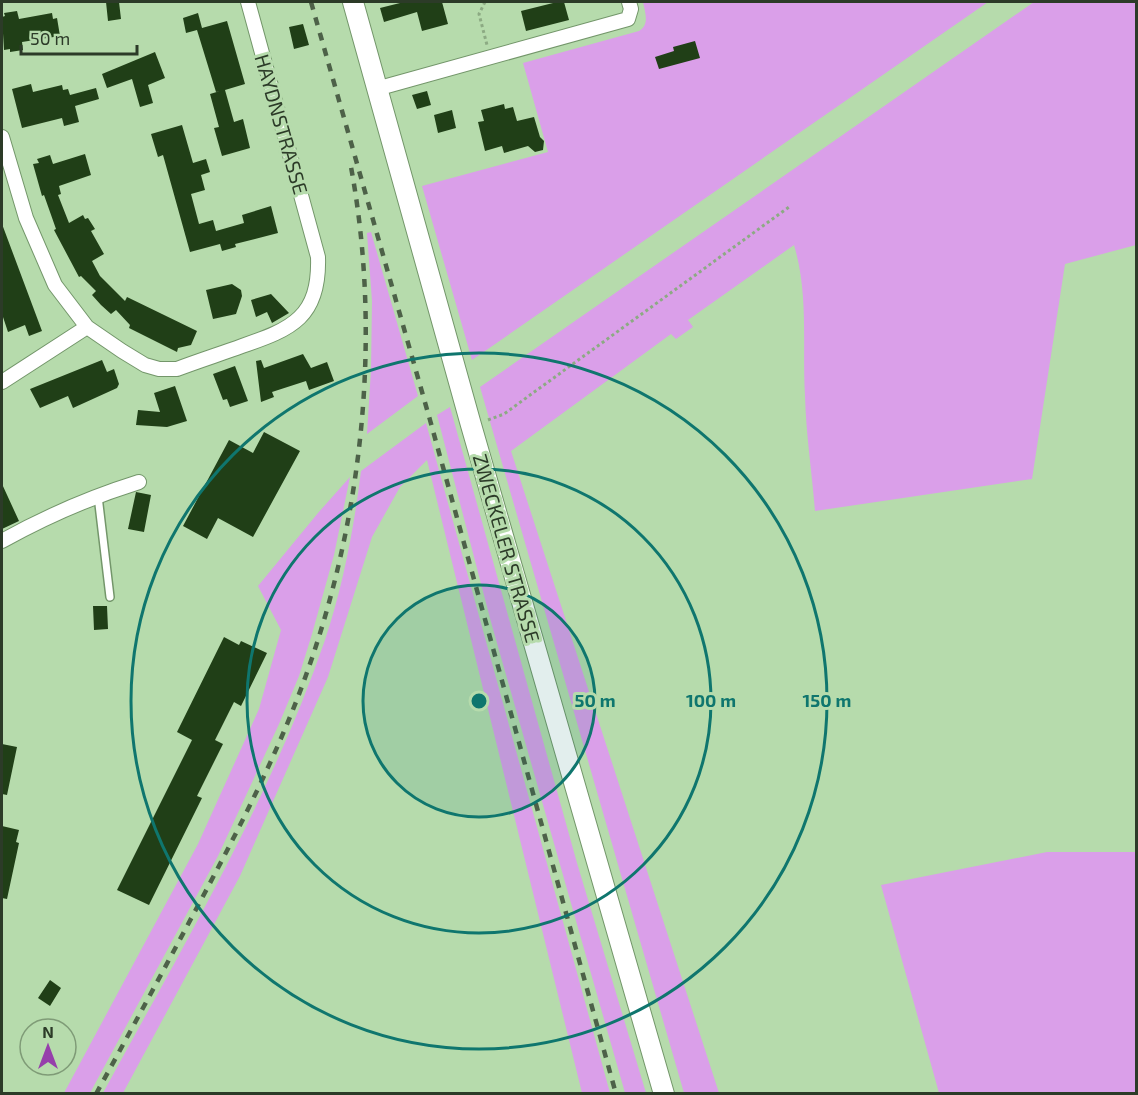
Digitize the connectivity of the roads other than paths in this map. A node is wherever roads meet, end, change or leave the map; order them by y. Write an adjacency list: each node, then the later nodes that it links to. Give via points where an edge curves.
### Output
1 (248, 2): 6 (street, HAYDNSTRASSE, via 316,246 319,270 313,297 296,321 280,333 177,369 146,365)
2 (353, 2): 4 (street, ZWECKELER STRASSE)
3 (629, 2): 4 (street, via 628,19)
4 (376, 89): 12 (street, ZWECKELER STRASSE)
5 (2, 137): 6 (street, HAYDNSTRASSE, via 26,218 55,285)
6 (87, 327): 7 (street)
7 (2, 382)
8 (139, 482): 9 (street)
9 (98, 495): 10 (street); 11 (lane)
10 (2, 541)
11 (110, 597)
12 (664, 1094)

